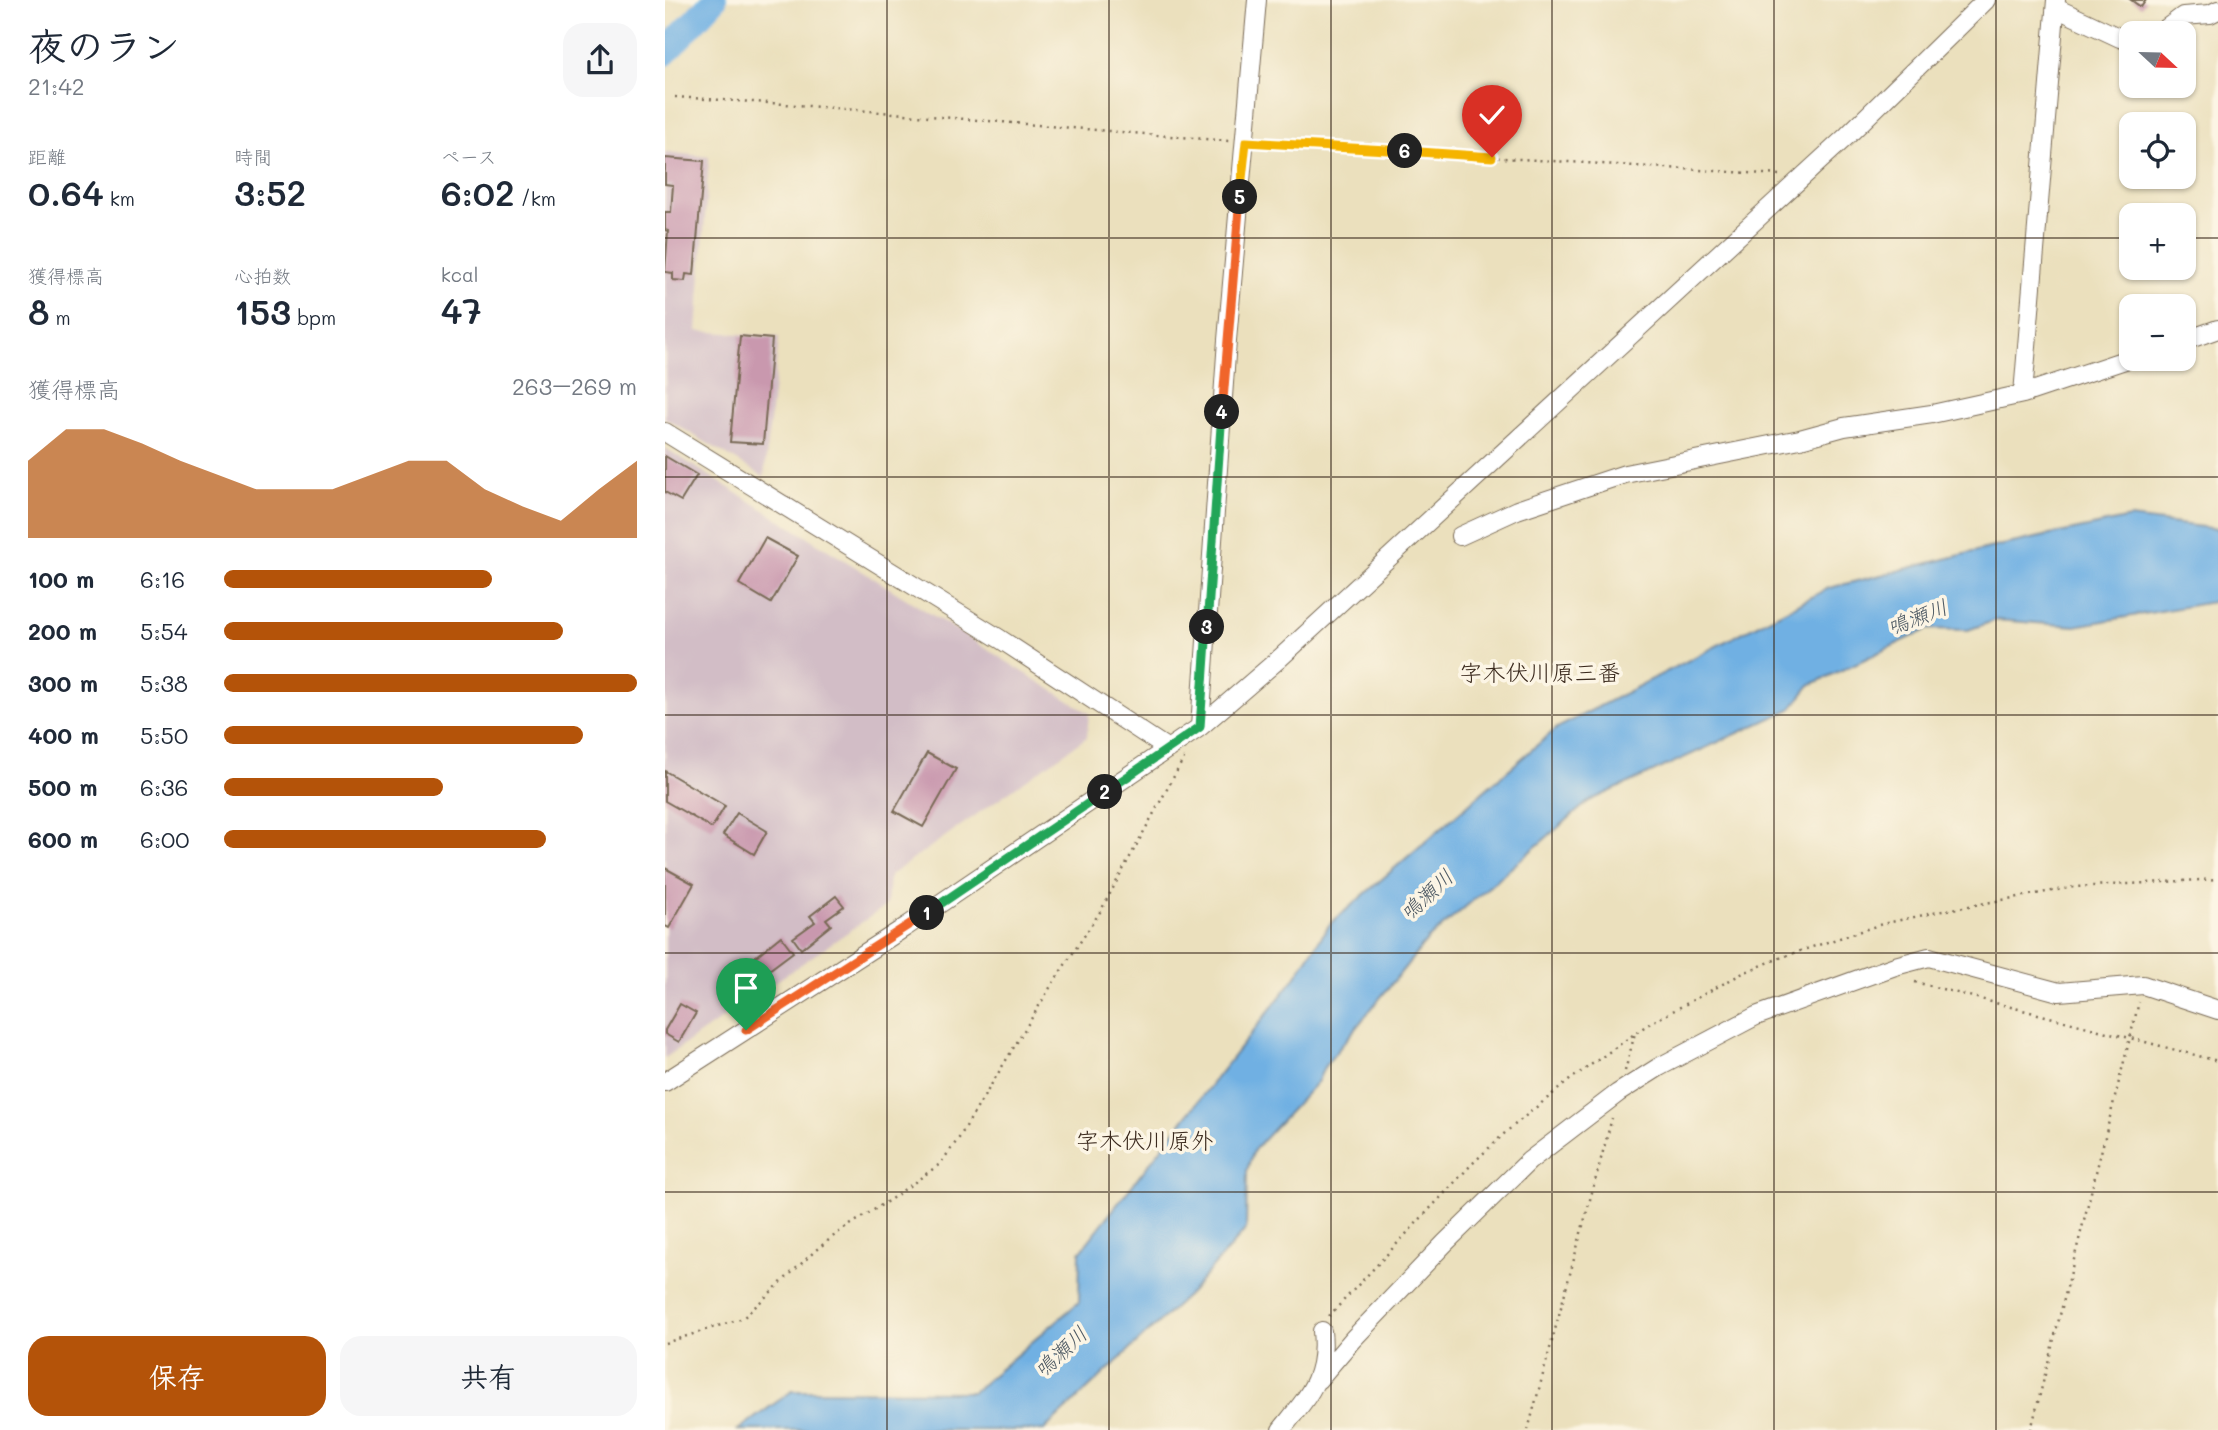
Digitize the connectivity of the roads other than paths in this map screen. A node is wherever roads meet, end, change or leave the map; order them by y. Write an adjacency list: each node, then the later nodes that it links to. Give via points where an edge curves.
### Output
1 (1257, 0): 13 (street)
2 (1986, 0): 13 (street, via 1805,175)
3 (2056, 4): 6 (street); 10 (street)
4 (2218, 10): 5 (street)
5 (2176, 21)
6 (2119, 37)
7 (2218, 329): 8 (street)
8 (2196, 337)
9 (2119, 362): 10 (street)
10 (2023, 394): 12 (street, via 1625,474 1517,510)
11 (665, 432): 14 (street)
12 (1461, 536)
13 (1200, 727): 14 (street)
14 (1168, 749): 16 (street, via 907,926)
15 (2218, 1010): 18 (street, via 2143,985 2059,992 1929,957 1756,1016 1659,1066 1529,1161 1445,1243)
16 (665, 1082)
17 (1322, 1331): 18 (street)
18 (1318, 1380): 19 (street)
19 (1281, 1430)

